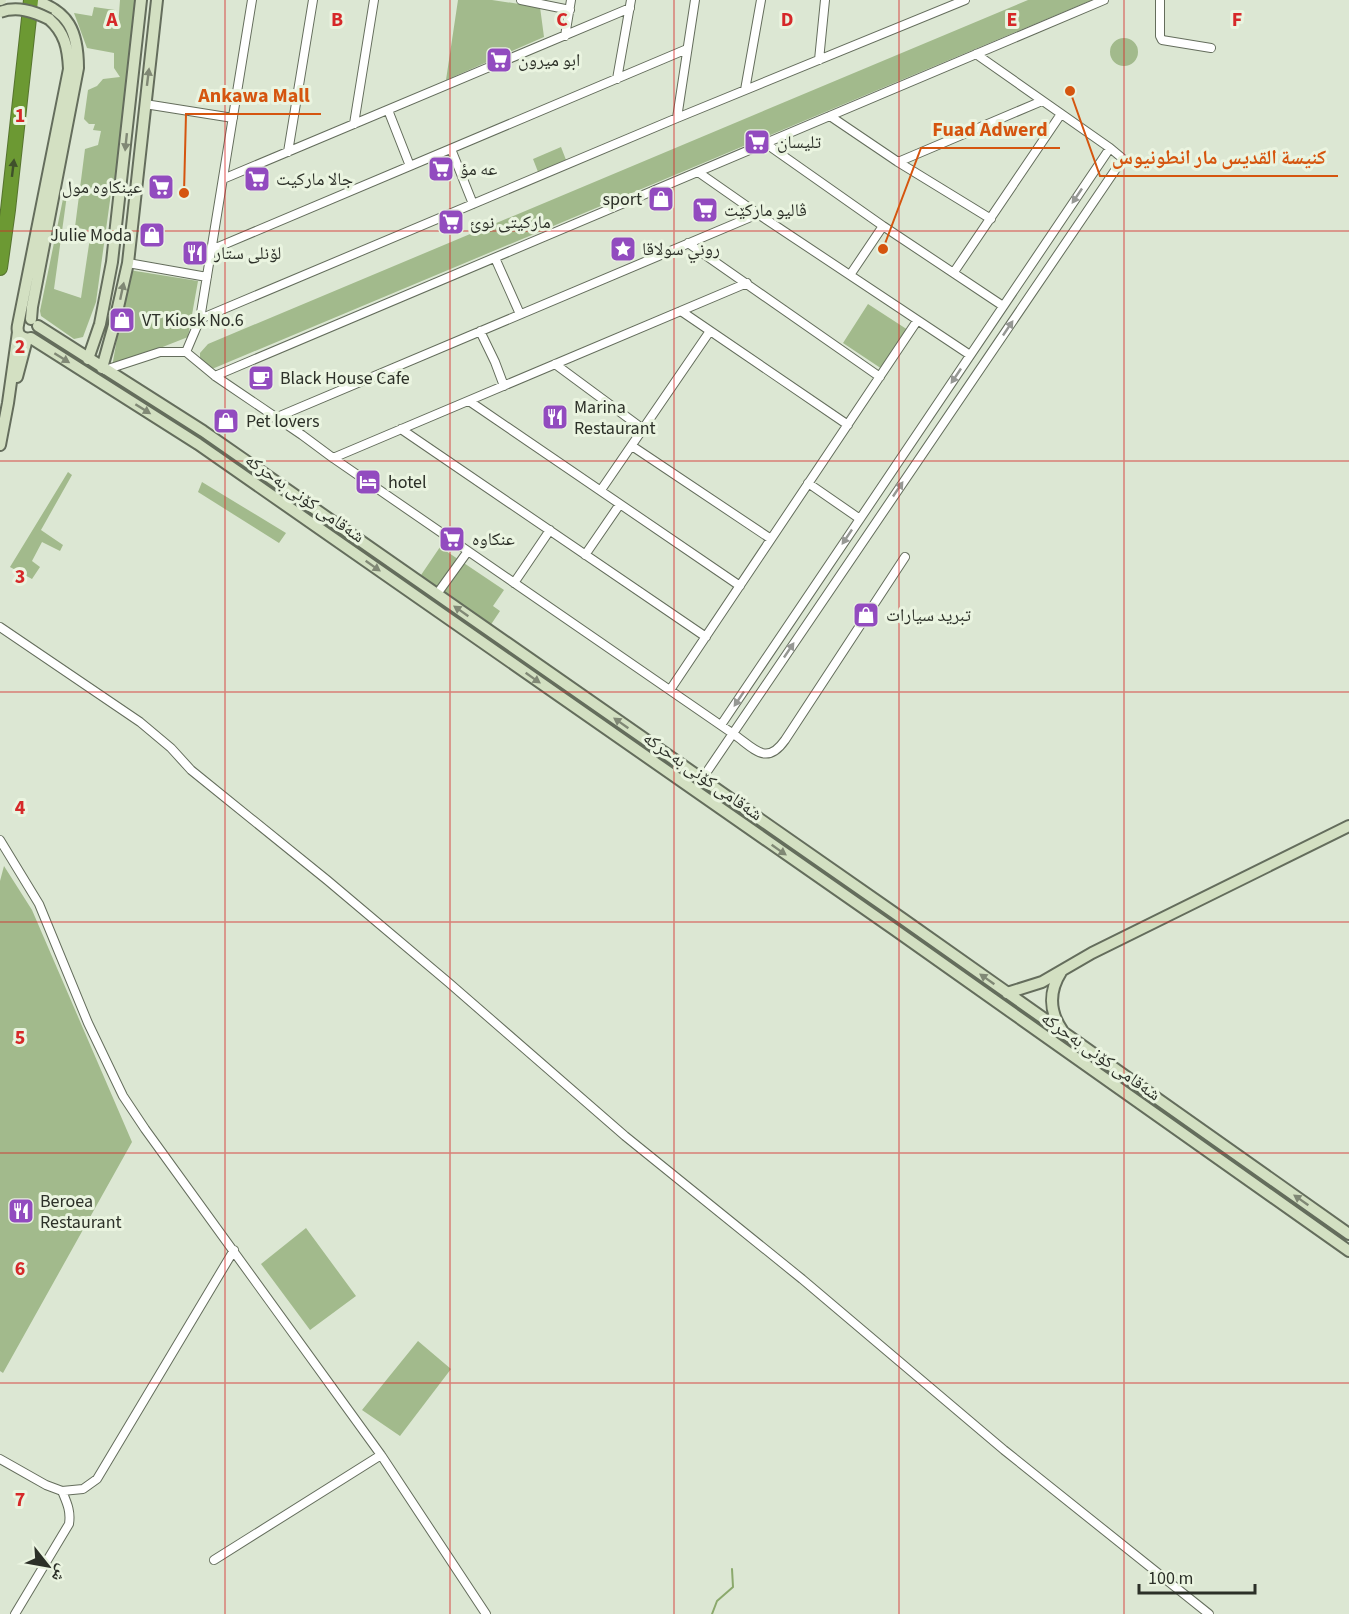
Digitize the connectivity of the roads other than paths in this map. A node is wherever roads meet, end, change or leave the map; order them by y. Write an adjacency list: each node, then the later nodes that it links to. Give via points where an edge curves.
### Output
1 (1, 0): 18 (highway)
2 (32, 0): 51 (highway, one-way to 2); 61 (street, via 53,8 67,21 76,36 78,50 78,68 32,307)
3 (141, 0): 65 (street, one-way to 65, via 112,262)
4 (157, 0): 28 (street, one-way to 4)
5 (252, 0): 32 (street)
6 (313, 0): 38 (street)
7 (374, 0): 34 (street)
8 (521, 0): 19 (street)
9 (571, 0): 19 (street)
10 (695, 0): 22 (street)
11 (761, 0): 26 (street)
12 (825, 0): 24 (street)
13 (965, 0): 16 (street)
14 (1104, 0): 23 (street)
15 (1160, 0): 21 (street, via 1162,40)
16 (954, 2): 24 (street)
17 (631, 4): 20 (street); 25 (street)
18 (0, 10): 62 (street, bridge, via 28,10 49,19 64,36 68,50 69,69)
19 (570, 10): 20 (street)
20 (565, 36): 29 (street)
21 (1211, 48)
22 (687, 49): 25 (street); 33 (street)
23 (976, 54): 27 (street); 31 (street)
24 (819, 60): 26 (street)
25 (617, 79): 37 (street)
26 (746, 90): 33 (street)
27 (1042, 100): 30 (street); 39 (street)
28 (145, 104): 32 (street); 50 (street)
29 (388, 110): 34 (street); 40 (street)
30 (1061, 114): 36 (street); 45 (street)
31 (830, 116): 35 (street); 39 (street)
32 (233, 118): 42 (street)
33 (677, 118): 43 (street)
34 (354, 124): 38 (street)
35 (765, 143): 41 (street); 46 (street)
36 (1110, 148): 56 (street, one-way to 56); 101 (street, one-way to 36, via 1122,160)
37 (451, 149): 40 (street); 43 (street)
38 (288, 152): 42 (street)
39 (898, 162): 45 (street)
40 (410, 166): 48 (street)
41 (698, 172): 44 (street); 49 (street)
42 (223, 179): 48 (street)
43 (473, 204): 59 (street)
44 (758, 214): 47 (street); 53 (street)
45 (991, 219): 52 (street)
46 (883, 226): 52 (street); 53 (street)
47 (688, 243): 55 (street); 58 (street)
48 (211, 250): 54 (street)
49 (495, 258): 58 (street); 73 (street)
50 (128, 263): 54 (street); 66 (street, one-way to 50)
51 (0, 268)
52 (954, 273): 56 (street)
53 (850, 275): 60 (street)
54 (207, 277): 59 (street)
55 (747, 283): 57 (street); 74 (street)
56 (1003, 306): 69 (street)
57 (681, 311): 64 (street); 71 (street)
58 (520, 314): 63 (street)
59 (200, 319): 68 (street)
60 (917, 321): 69 (street); 74 (street)
61 (35, 323): 62 (street, via 25,319); 67 (street, via 37,334); 70 (street, شەقامی کۆنی بەحرکە)
62 (19, 327): 67 (street, شەقامی کۆنی بەحرکە, via 21,337); 77 (street)
63 (480, 331): 75 (street); 78 (street)
64 (710, 331): 79 (street); 81 (street)
65 (97, 333): 66 (street); 70 (street)
66 (111, 338): 72 (street)
67 (29, 339): 77 (street); 111 (street, شەقامی کۆنی بەحرکە, one-way to 111, via 198,444)
68 (186, 352): 72 (street, via 160,352); 73 (street)
69 (970, 355): 88 (street, one-way to 88)
70 (88, 359): 72 (street, شەقامی کۆنی بەحرکە)
71 (555, 364): 75 (street); 81 (street)
72 (104, 369): 96 (street, شەقامی کۆنی بەحرکە, via 203,431)
73 (215, 376): 78 (street)
74 (880, 376): 79 (street)
75 (504, 386): 76 (street)
76 (469, 401): 80 (street); 86 (street)
77 (8, 403): 82 (street)
78 (276, 417): 84 (street)
79 (848, 425): 85 (street)
80 (401, 429): 84 (street); 89 (street)
81 (643, 429): 83 (street)
82 (0, 445)
83 (632, 446): 86 (street); 90 (street)
84 (333, 458): 91 (street)
85 (808, 483): 88 (street); 90 (street)
86 (601, 490): 87 (street)
87 (620, 504): 92 (street); 95 (street)
88 (860, 519): 100 (street, one-way to 100)
89 (550, 530): 92 (street); 94 (street)
90 (771, 539): 95 (street)
91 (468, 551): 94 (street); 96 (street)
92 (585, 555): 98 (street)
93 (905, 556): 101 (street, via 779,748 766,754)
94 (514, 583): 99 (street)
95 (740, 586): 98 (street)
96 (437, 594): 102 (street, شەقامی کۆنی بەحرکە, one-way to 96)
97 (0, 627): 118 (street, via 141,722 190,770 327,880 625,1136)
98 (706, 637): 99 (street)
99 (670, 690): 100 (street)
100 (721, 726): 101 (street)
101 (732, 734): 102 (street)
102 (702, 779): 107 (street, شەقامی کۆنی بەحرکە, one-way to 102)
103 (1349, 826): 106 (street)
104 (1, 843): 105 (street); 110 (street, via 39,904 123,1096)
105 (0, 856)
106 (1063, 969): 107 (street, via 1036,984); 108 (street, via 1054,985 1052,1002 1056,1020)
107 (1007, 993): 108 (street, شەقامی کۆنی بەحرکە)
108 (1066, 1034): 109 (street, شەقامی کۆنی بەحرکە, one-way to 108)
109 (1349, 1234)
110 (234, 1250): 112 (street); 114 (street, via 97,1479 83,1489)
111 (1349, 1251)
112 (381, 1455): 115 (street); 117 (street)
113 (0, 1459): 114 (street)
114 (62, 1491): 116 (street, via 69,1524)
115 (214, 1560)
116 (15, 1614)
117 (486, 1614)
118 (1209, 1614)

